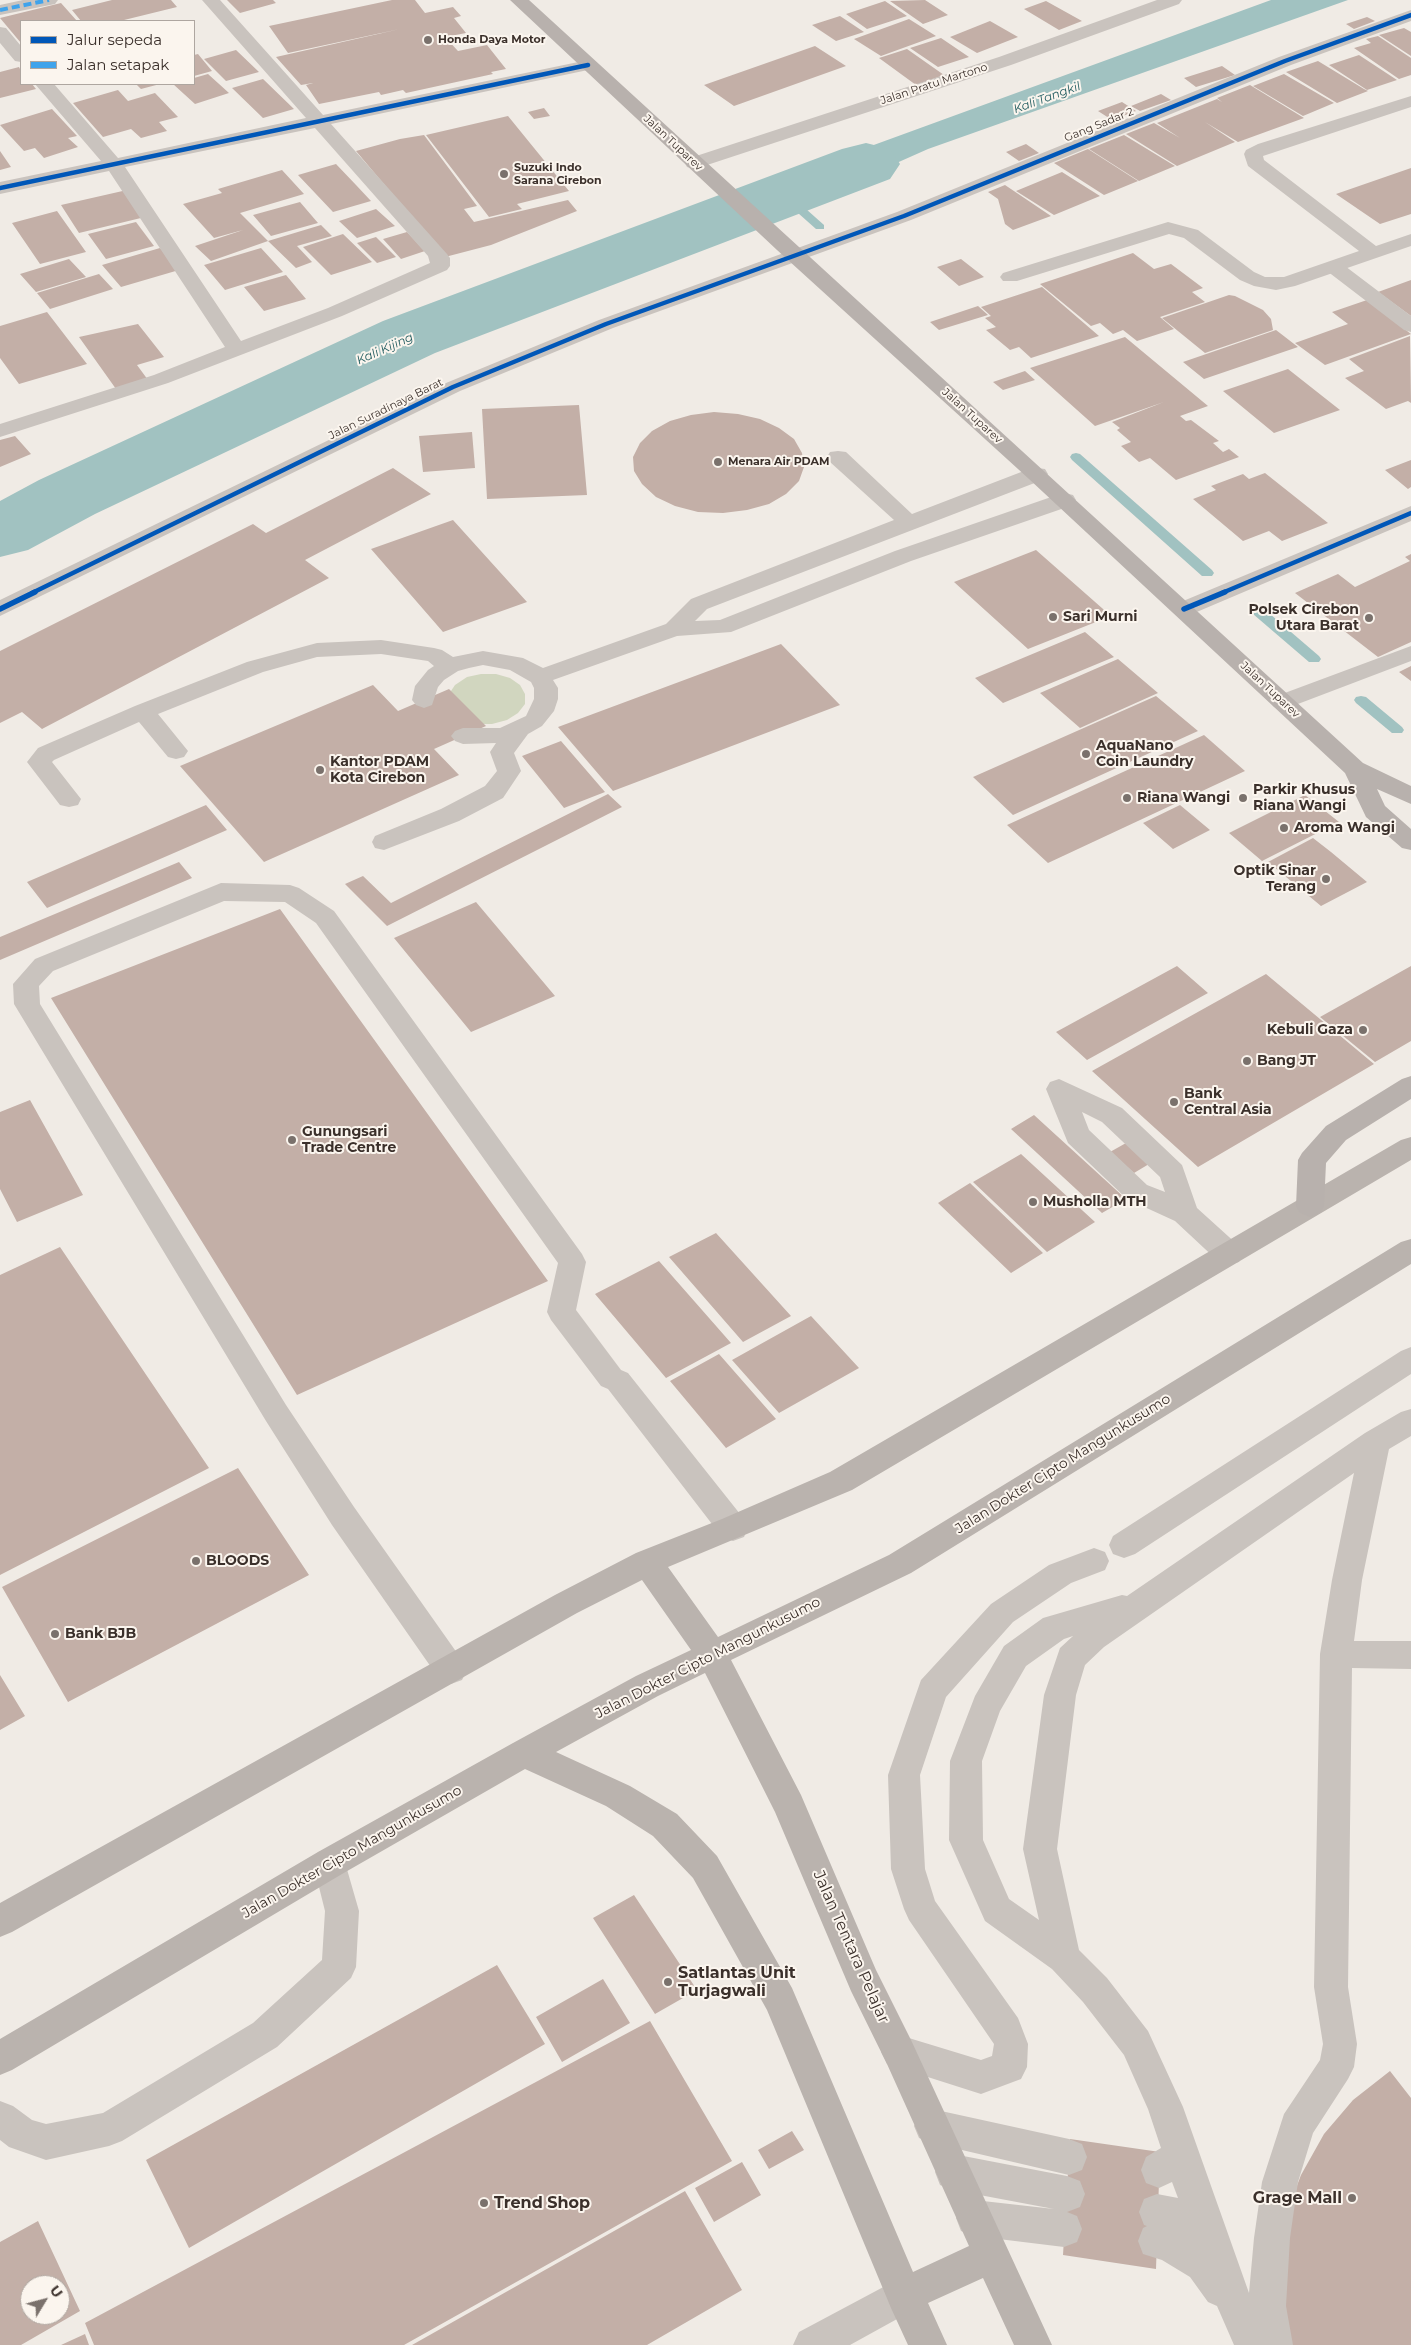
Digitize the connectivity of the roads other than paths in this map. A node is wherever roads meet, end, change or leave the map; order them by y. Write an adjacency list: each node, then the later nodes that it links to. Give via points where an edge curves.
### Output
1 (49, 0): 5 (street)
2 (211, 0): 12 (street)
3 (519, 0): 9 (main road, Jalan Tuparev)
4 (1173, 0): 14 (street, Jalan Pratu Martono)
5 (0, 10)
6 (1411, 15): 17 (street, Gang Sadar 2, via 1285,61 904,216)
7 (0, 32): 8 (street)
8 (20, 56)
9 (588, 65): 12 (street); 14 (main road, Jalan Tuparev)
10 (45, 85): 13 (street)
11 (1411, 101): 18 (street, via 1253,154 1255,162)
12 (318, 120): 13 (street); 22 (street, via 435,252 440,258 440,266)
13 (114, 164): 15 (street); 22 (street)
14 (697, 166): 17 (main road, Jalan Tuparev)
15 (0, 188)
16 (1411, 240): 18 (street)
17 (789, 250): 26 (main road, Jalan Tuparev); 30 (street, Jalan Suradinaya Barat, via 453,387)
18 (1373, 253): 19 (street)
19 (1334, 267): 20 (street, via 1288,282 1261,282 1191,234 1168,228); 21 (street)
20 (1010, 277)
21 (1411, 326)
22 (237, 350): 24 (street, via 161,379)
23 (0, 407): 24 (street)
24 (7, 429)
25 (838, 458): 29 (street)
26 (1037, 474): 27 (main road, Jalan Tuparev); 29 (street)
27 (1065, 500): 31 (main road, Jalan Tuparev); 32 (street, via 903,556 723,627)
28 (1411, 513): 31 (street)
29 (909, 523): 32 (street, via 699,604)
30 (0, 609)
31 (1184, 609): 37 (main road, Jalan Tuparev)
32 (674, 629): 35 (street)
33 (1411, 653): 37 (street)
34 (450, 666): 35 (street, via 483,658 500,659 529,669); 36 (street, via 427,686); 38 (street, via 434,655 381,647 317,650 255,667)
35 (540, 678): 39 (street, via 546,688 542,711 534,721)
36 (424, 700)
37 (1282, 702): 42 (main road, Jalan Tuparev)
38 (143, 711): 41 (street); 44 (street, via 46,754 39,762)
39 (520, 729): 40 (street, via 503,735); 45 (street, via 502,752 509,771 494,792 450,815)
40 (463, 736)
41 (176, 751)
42 (1355, 769): 43 (main road); 46 (main road, Jalan Tuparev, via 1375,811)
43 (1411, 796)
44 (69, 799)
45 (384, 842)
46 (1411, 842)
47 (1411, 1086): 49 (main road, via 1336,1133 1312,1160)
48 (1411, 1147): 49 (main road)
49 (1310, 1206): 52 (main road)
50 (1184, 1213): 50 (street, via 1137,1192 1078,1136 1060,1089 1112,1116 1172,1172); 52 (street)
51 (1411, 1250): 61 (main road, Jalan Dokter Cipto Mangunkusumo, via 900,1564)
52 (1229, 1254): 56 (main road, via 841,1481)
53 (1411, 1359): 57 (street)
54 (1411, 1421): 55 (street)
55 (1376, 1442): 60 (street); 62 (street, via 1347,1580)
56 (733, 1528): 59 (main road); 64 (street, via 561,1312 572,1262 325,917 290,894 220,892 44,965 26,984 27,1004 271,1405 343,1516)
57 (1124, 1545)
58 (1094, 1561): 69 (street, via 1060,1574 1002,1613 932,1690 904,1775 908,1869 921,1908 1006,2030 1011,2044 1008,2067 982,2077)
59 (647, 1562): 61 (main road, Jalan Tentara Pelajar); 64 (main road)
60 (1142, 1602): 68 (street, via 1071,1658 1060,1694 1040,1849); 68 (street, via 1054,1628 1015,1656 986,1706 966,1761 966,1840 997,1910)
61 (712, 1654): 65 (main road, Jalan Dokter Cipto Mangunkusumo); 69 (main road, Jalan Tentara Pelajar, via 790,1806 863,1980)
62 (1336, 1654): 63 (street); 86 (street, via 1330,1988 1340,2044 1336,2067 1297,2126 1280,2182 1267,2306)
63 (1411, 1655)
64 (451, 1670): 67 (main road)
65 (524, 1753): 66 (main road, Jalan Dokter Cipto Mangunkusumo); 80 (main road, via 618,1796 665,1825 705,1867 780,2000)
66 (330, 1863): 70 (main road, Jalan Dokter Cipto Mangunkusumo); 71 (street, via 342,1911 339,1967 265,2035 109,2129 46,2142 22,2135)
67 (0, 1921)
68 (1064, 1958): 77 (street, via 1096,1990 1136,2043 1166,2107 1170,2163)
69 (899, 2052): 72 (main road, Jalan Tentara Pelajar)
70 (0, 2058)
71 (0, 2118)
72 (932, 2126): 73 (street); 74 (main road, Jalan Tentara Pelajar)
73 (1069, 2157)
74 (953, 2172): 75 (street); 76 (main road, Jalan Tentara Pelajar)
75 (1067, 2194)
76 (974, 2218): 78 (street); 79 (main road, Jalan Tentara Pelajar)
77 (1204, 2222): 81 (street); 81 (street, via 1156,2227 1168,2243 1203,2264)
78 (1064, 2229)
79 (991, 2255): 80 (main road); 84 (main road, Jalan Tentara Pelajar)
80 (904, 2295): 82 (street); 83 (main road)
81 (1237, 2310): 85 (street)
82 (812, 2345)
83 (928, 2345)
84 (1033, 2345)
85 (1253, 2345)
86 (1274, 2345)

